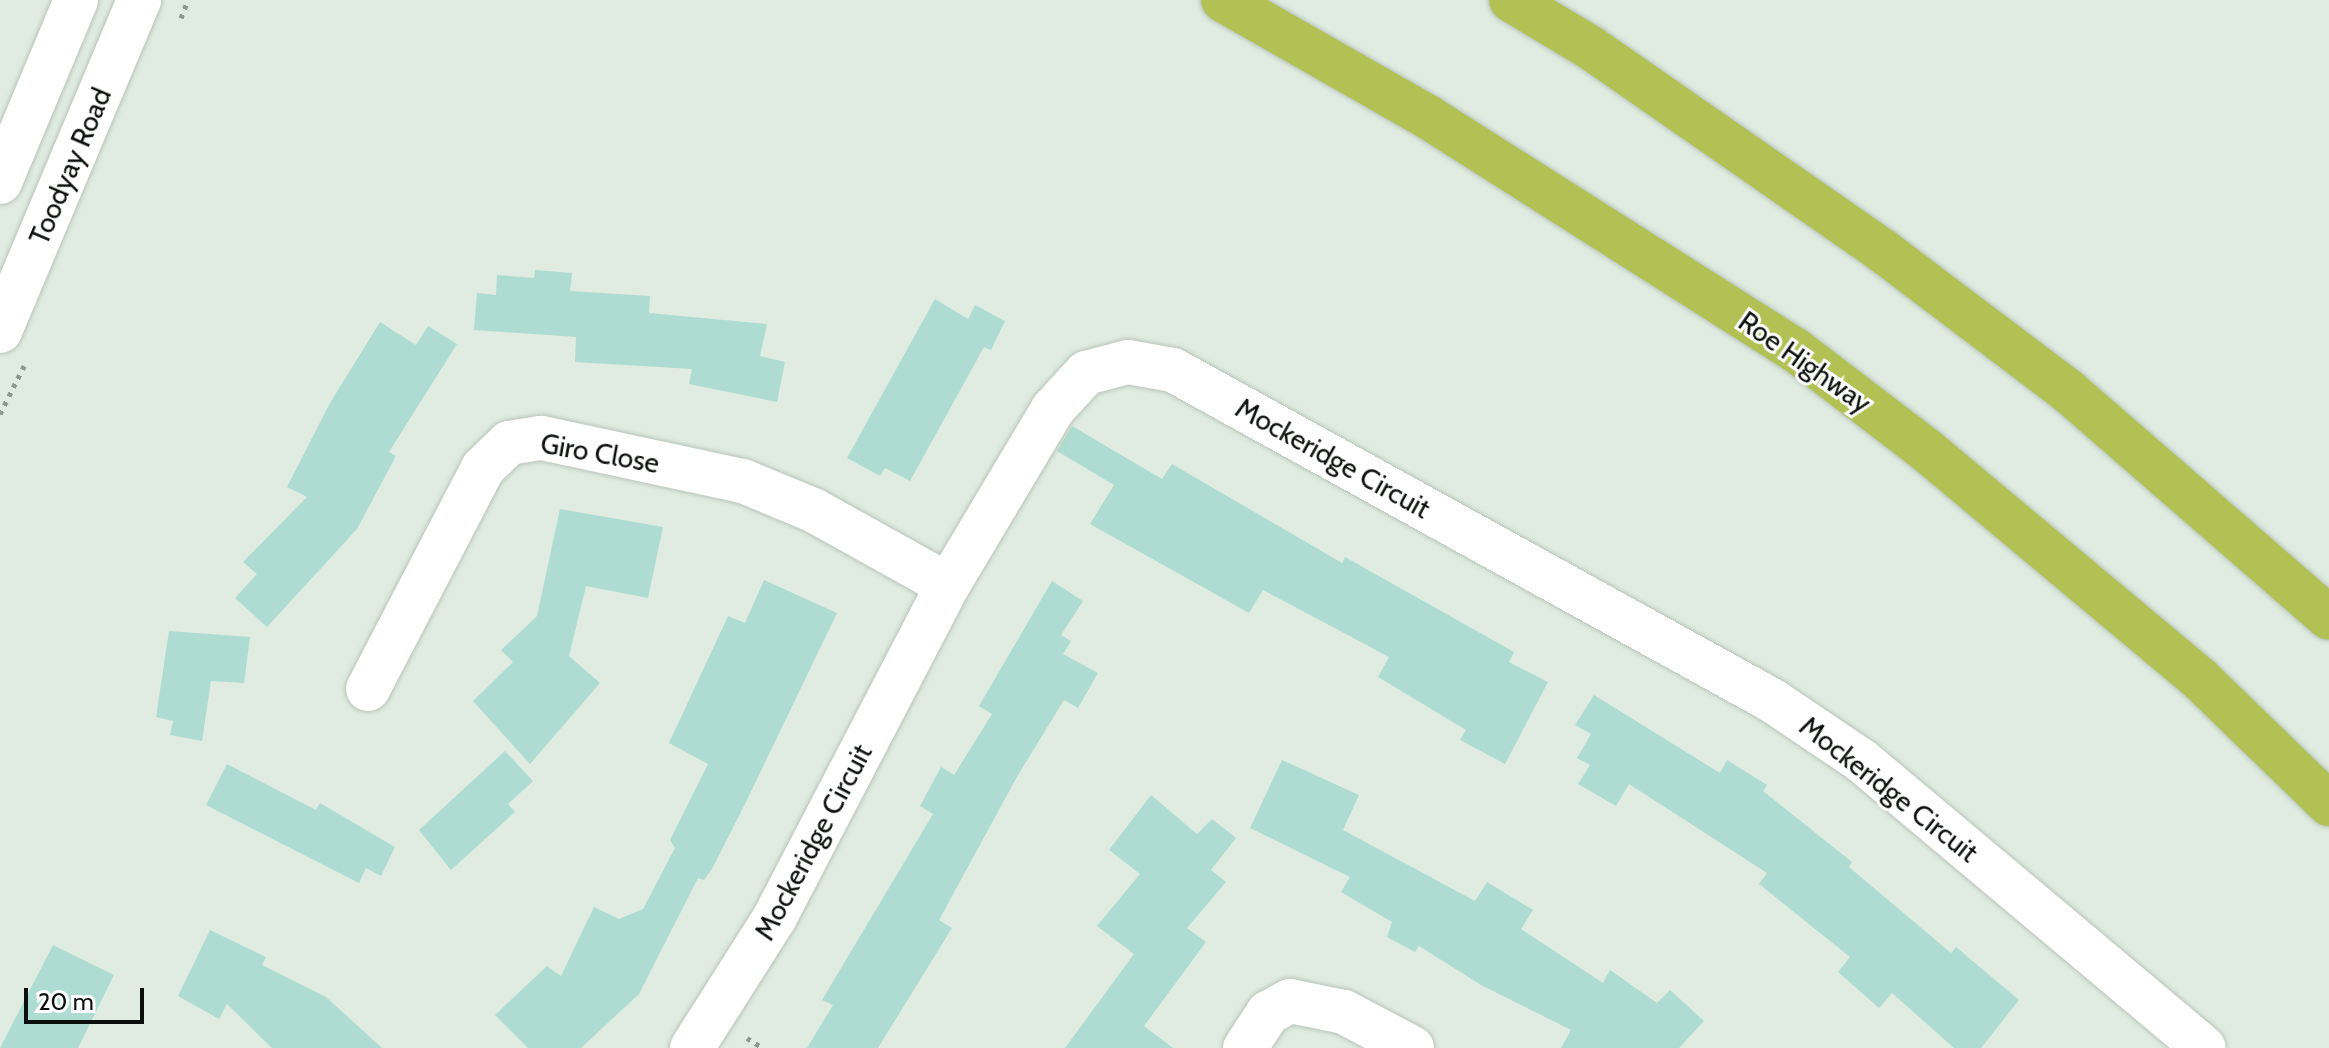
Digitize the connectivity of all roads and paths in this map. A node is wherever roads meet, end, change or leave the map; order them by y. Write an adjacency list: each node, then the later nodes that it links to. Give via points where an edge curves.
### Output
1 (76, 0): 5 (street, Toodyay Road)
2 (139, 0): 6 (street, Toodyay Road)
3 (1223, 0): 10 (highway, Roe Highway, via 1428,117 1794,349 1925,449 2200,679)
4 (1511, 0): 8 (highway, via 1591,48 1896,260 2067,390)
5 (0, 182)
6 (0, 331)
7 (948, 585): 9 (street, Giro Close, via 813,510 743,481 542,438 509,443 483,468); 11 (street, Mockeridge Circuit, via 775,917); 14 (street, Mockeridge Circuit, via 1053,409 1086,373 1128,362 1173,370 1815,728 1862,761)
8 (2329, 618)
9 (368, 689)
10 (2329, 804)
11 (692, 1048)
12 (1245, 1048): 13 (street, via 1268,1013 1290,1001 1344,1012)
13 (1412, 1048)
14 (2204, 1048)

